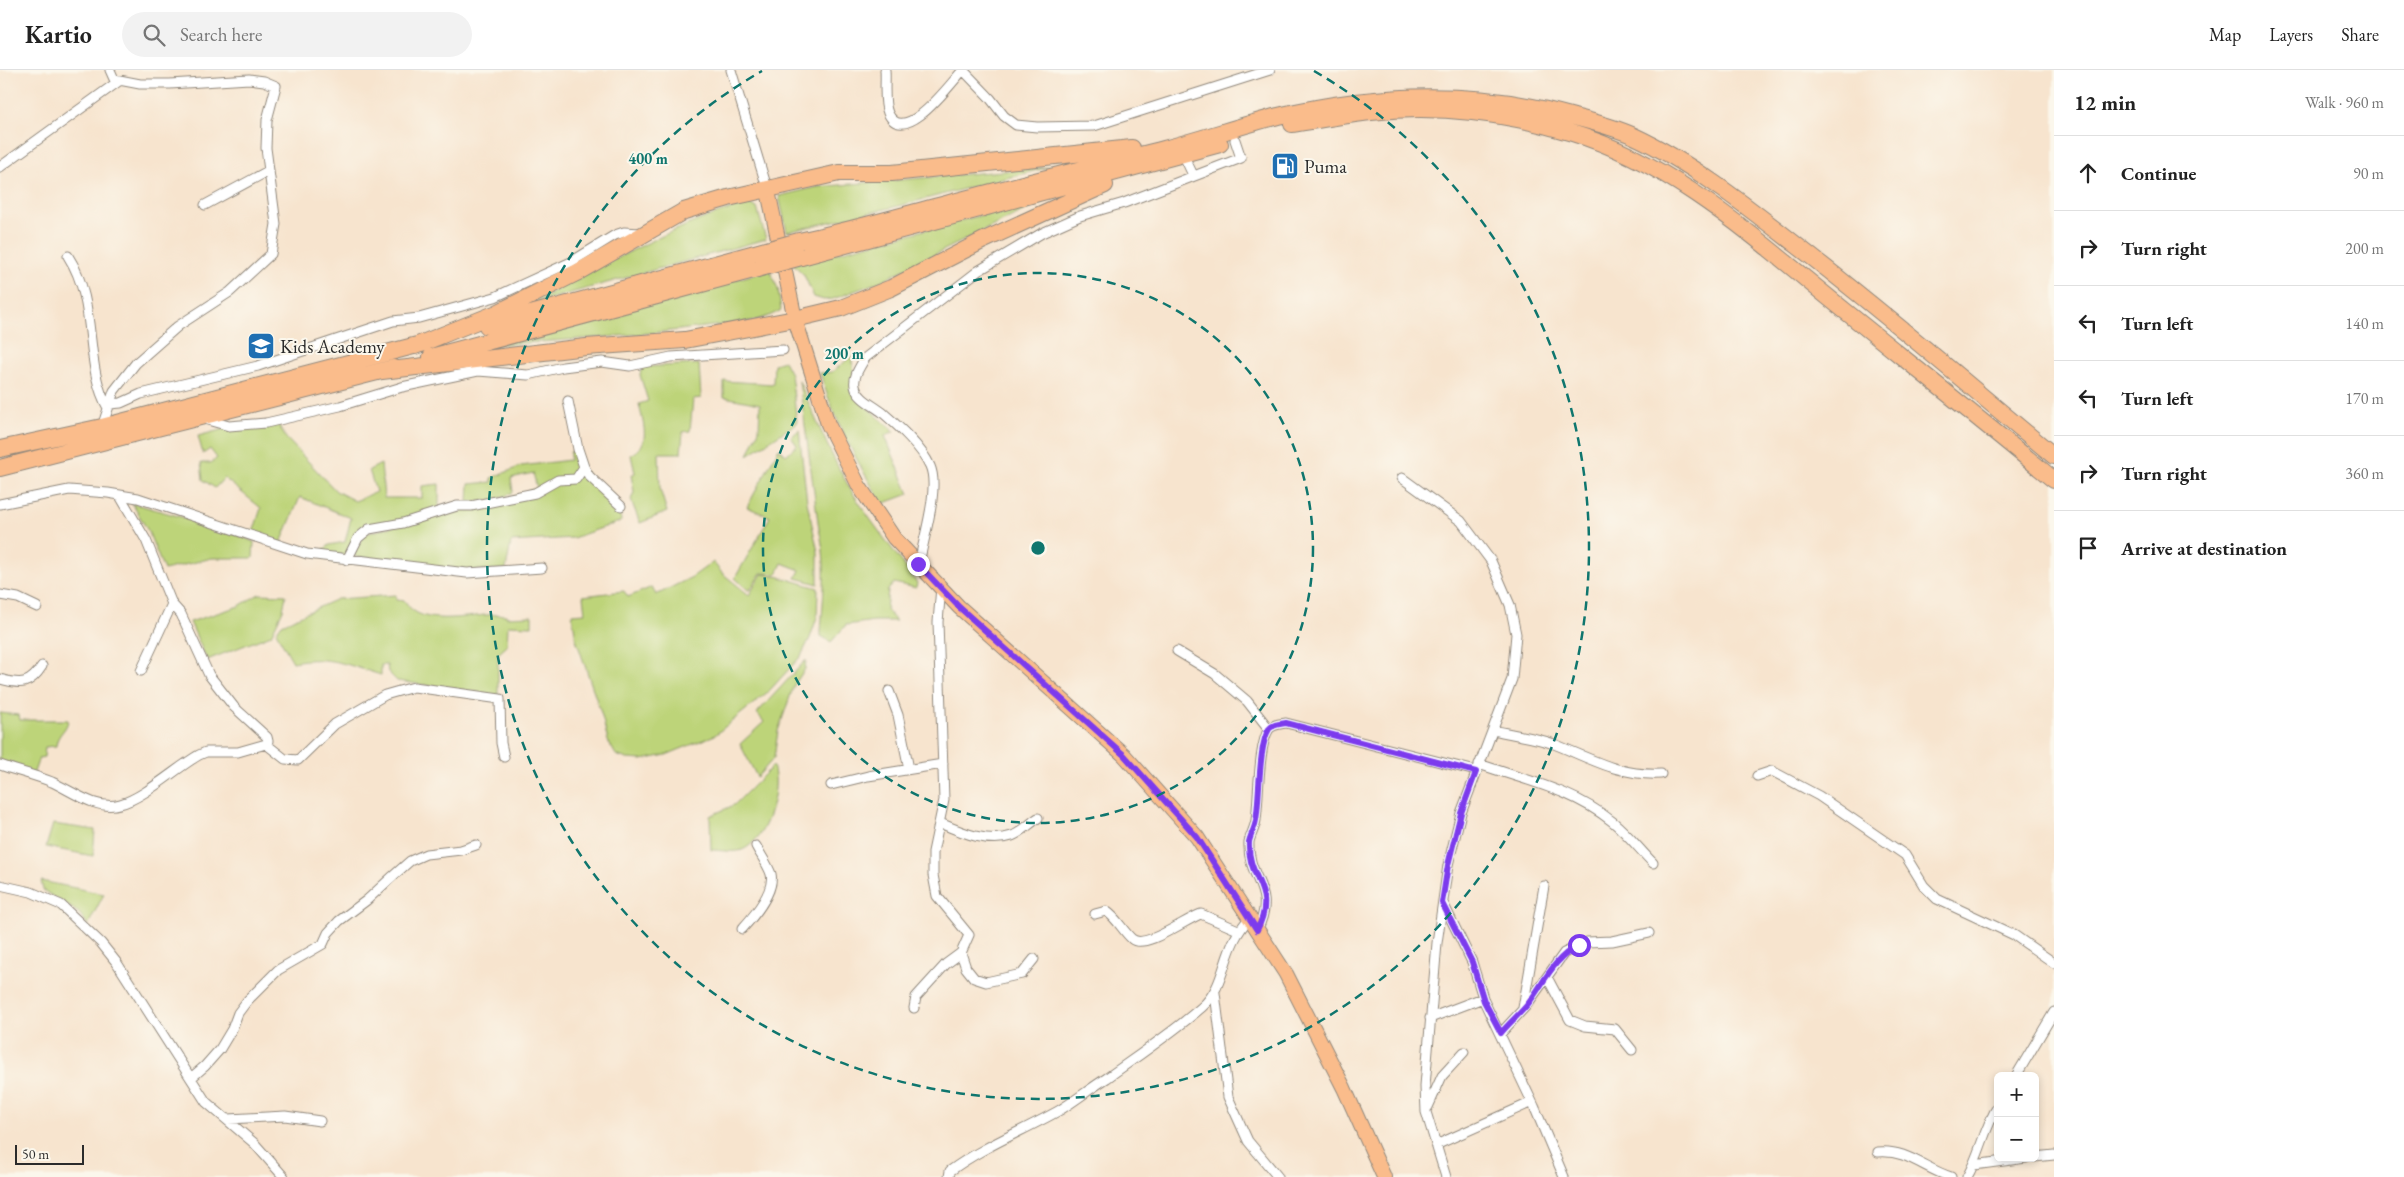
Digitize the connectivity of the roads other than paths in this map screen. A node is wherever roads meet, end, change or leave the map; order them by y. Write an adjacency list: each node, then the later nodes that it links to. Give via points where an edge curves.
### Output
1 (110, 70): 8 (street, via 114,79)
2 (257, 70): 7 (street)
3 (731, 70): 14 (street)
4 (885, 70): 5 (street, via 887,112 895,122 902,124 916,120)
5 (963, 70): 6 (street, via 1004,116 1016,124 1037,127 1094,126)
6 (1270, 70)
7 (257, 80): 8 (street, via 170,84); 12 (street, via 276,86 267,120)
8 (119, 81): 11 (street)
9 (1235, 140): 10 (highway); 13 (street, via 1241,158); 32 (highway, via 1281,126 1372,112 1418,110 1504,117 1596,140 1653,166 1735,223)
10 (1183, 150): 13 (street); 14 (highway, via 1069,154 979,166 839,174); 18 (highway, bridge); 19 (highway, via 982,241 891,288 841,308); 28 (highway, via 1279,116 1371,99 1466,98 1542,107 1603,124 1662,150 1751,210)
11 (0, 167)
12 (268, 171): 15 (street); 24 (street, via 276,224 270,254 230,292 178,326 136,363 114,391)
13 (1193, 175): 37 (street, via 1042,233 978,271 865,358 855,377 855,387 860,396 883,413 921,451 931,467 933,484)
14 (768, 191): 16 (highway, via 728,198 684,212); 19 (main road)
15 (205, 205)
16 (645, 234): 20 (highway, via 498,313); 24 (street, via 615,234 571,262 495,297 393,322 250,368 141,394)
17 (68, 256): 24 (street, via 87,307 98,386)
18 (756, 261): 20 (highway); 22 (highway)
19 (795, 319): 22 (highway, via 685,340 586,347); 37 (main road, via 828,424 855,479 894,538)
20 (415, 346): 26 (highway)
21 (783, 350): 25 (street, via 671,357 630,366 602,362 528,375 478,371 402,387 340,406 266,423 229,426)
22 (382, 371): 25 (highway)
23 (568, 401): 29 (street)
24 (109, 406): 26 (street)
25 (198, 418): 30 (highway)
26 (102, 427): 27 (highway)
27 (0, 449)
28 (2054, 456)
29 (584, 467): 35 (street, via 589,476); 36 (street, via 576,479 558,480 535,493 457,506 369,530 358,538)
30 (0, 468)
31 (1402, 478): 49 (street, via 1461,521 1491,561 1510,605 1516,634 1512,679)
32 (2054, 480)
33 (120, 496): 34 (street, via 69,490); 36 (street, via 147,501 307,554); 41 (street, via 146,540)
34 (0, 504)
35 (622, 506)
36 (347, 560): 38 (street, via 467,573)
37 (918, 564): 39 (main road)
38 (542, 568)
39 (941, 587): 52 (street, via 938,622); 68 (main road, via 959,607 1124,755 1197,837)
40 (0, 595): 42 (street, via 18,598)
41 (172, 604): 45 (street); 50 (street, via 181,614 209,674 234,707 267,737)
42 (37, 607)
43 (1176, 651): 48 (street, via 1215,674 1246,701)
44 (42, 666): 46 (street, via 29,681 20,683)
45 (140, 671)
46 (0, 679)
47 (889, 692): 55 (street, via 900,722)
48 (1269, 729): 54 (street, via 1286,723); 68 (street, via 1264,745 1254,832 1249,840 1252,864 1266,904 1265,915)
49 (1493, 730): 54 (street); 56 (street, via 1552,744 1582,758 1630,773)
50 (266, 744): 51 (street, via 285,759 298,760 335,724 357,710 385,695 414,687 500,699); 53 (street, via 238,752 206,752 138,796 108,806)
51 (504, 757)
52 (943, 764): 55 (street); 60 (street, via 944,800)
53 (0, 766)
54 (1478, 768): 63 (street, via 1550,786 1596,809); 66 (street, via 1461,813)
55 (910, 769): 58 (street)
56 (1661, 774)
57 (1757, 776): 74 (street, via 1772,771 1819,796 1905,855 1924,886 1937,899 2014,935)
58 (832, 785)
59 (1038, 818): 60 (street, via 1013,836 989,838 963,833)
60 (940, 823): 72 (street, via 933,852 933,875 937,896 968,935)
61 (476, 845): 86 (street, via 426,854 410,861 340,921 319,947 278,970 247,1001 220,1049)
62 (756, 846): 69 (street, via 772,881 754,915)
63 (1653, 863)
64 (0, 885): 86 (street, via 31,892 61,905 101,943)
65 (1544, 886): 79 (street)
66 (1442, 903): 77 (street, via 1472,962); 81 (street)
67 (1094, 914): 70 (street, via 1106,911 1134,941 1142,943 1201,914)
68 (1254, 924): 70 (street); 101 (main road, via 1286,974)
69 (742, 929)
70 (1238, 930): 76 (street)
71 (1649, 934): 75 (street, via 1579,945 1564,953)
72 (961, 953): 73 (street, via 974,978 986,982 1022,974); 78 (street, via 946,964 916,997)
73 (1034, 959)
74 (2054, 963)
75 (1547, 977): 79 (street); 83 (street, via 1570,1020 1585,1026 1615,1028)
76 (1215, 993): 99 (street, via 1138,1056 1060,1110 992,1144 950,1171); 100 (street, via 1228,1097 1248,1140)
77 (1483, 998): 81 (street); 82 (street)
78 (914, 1008)
79 (1523, 1009): 82 (street)
80 (2054, 1012): 85 (street)
81 (1430, 1018): 88 (street)
82 (1501, 1033): 87 (street)
83 (1632, 1050)
84 (1464, 1052): 88 (street, via 1442,1076)
85 (2018, 1072)
86 (191, 1078): 90 (street, via 206,1102)
87 (1532, 1102): 92 (street); 103 (street)
88 (1426, 1112): 92 (street)
89 (1994, 1114): 97 (street)
90 (228, 1120): 91 (street, via 284,1116); 98 (street)
91 (320, 1121)
92 (1436, 1145): 102 (street)
93 (1878, 1152): 104 (street, via 1891,1150 1906,1155)
94 (2054, 1155): 95 (street)
95 (2039, 1157)
96 (1996, 1162): 97 (street)
97 (1974, 1165): 105 (street)
98 (284, 1177)
99 (949, 1177)
100 (1278, 1177)
101 (1384, 1177)
102 (1446, 1177)
103 (1564, 1177)
104 (1951, 1177)
105 (1966, 1177)

